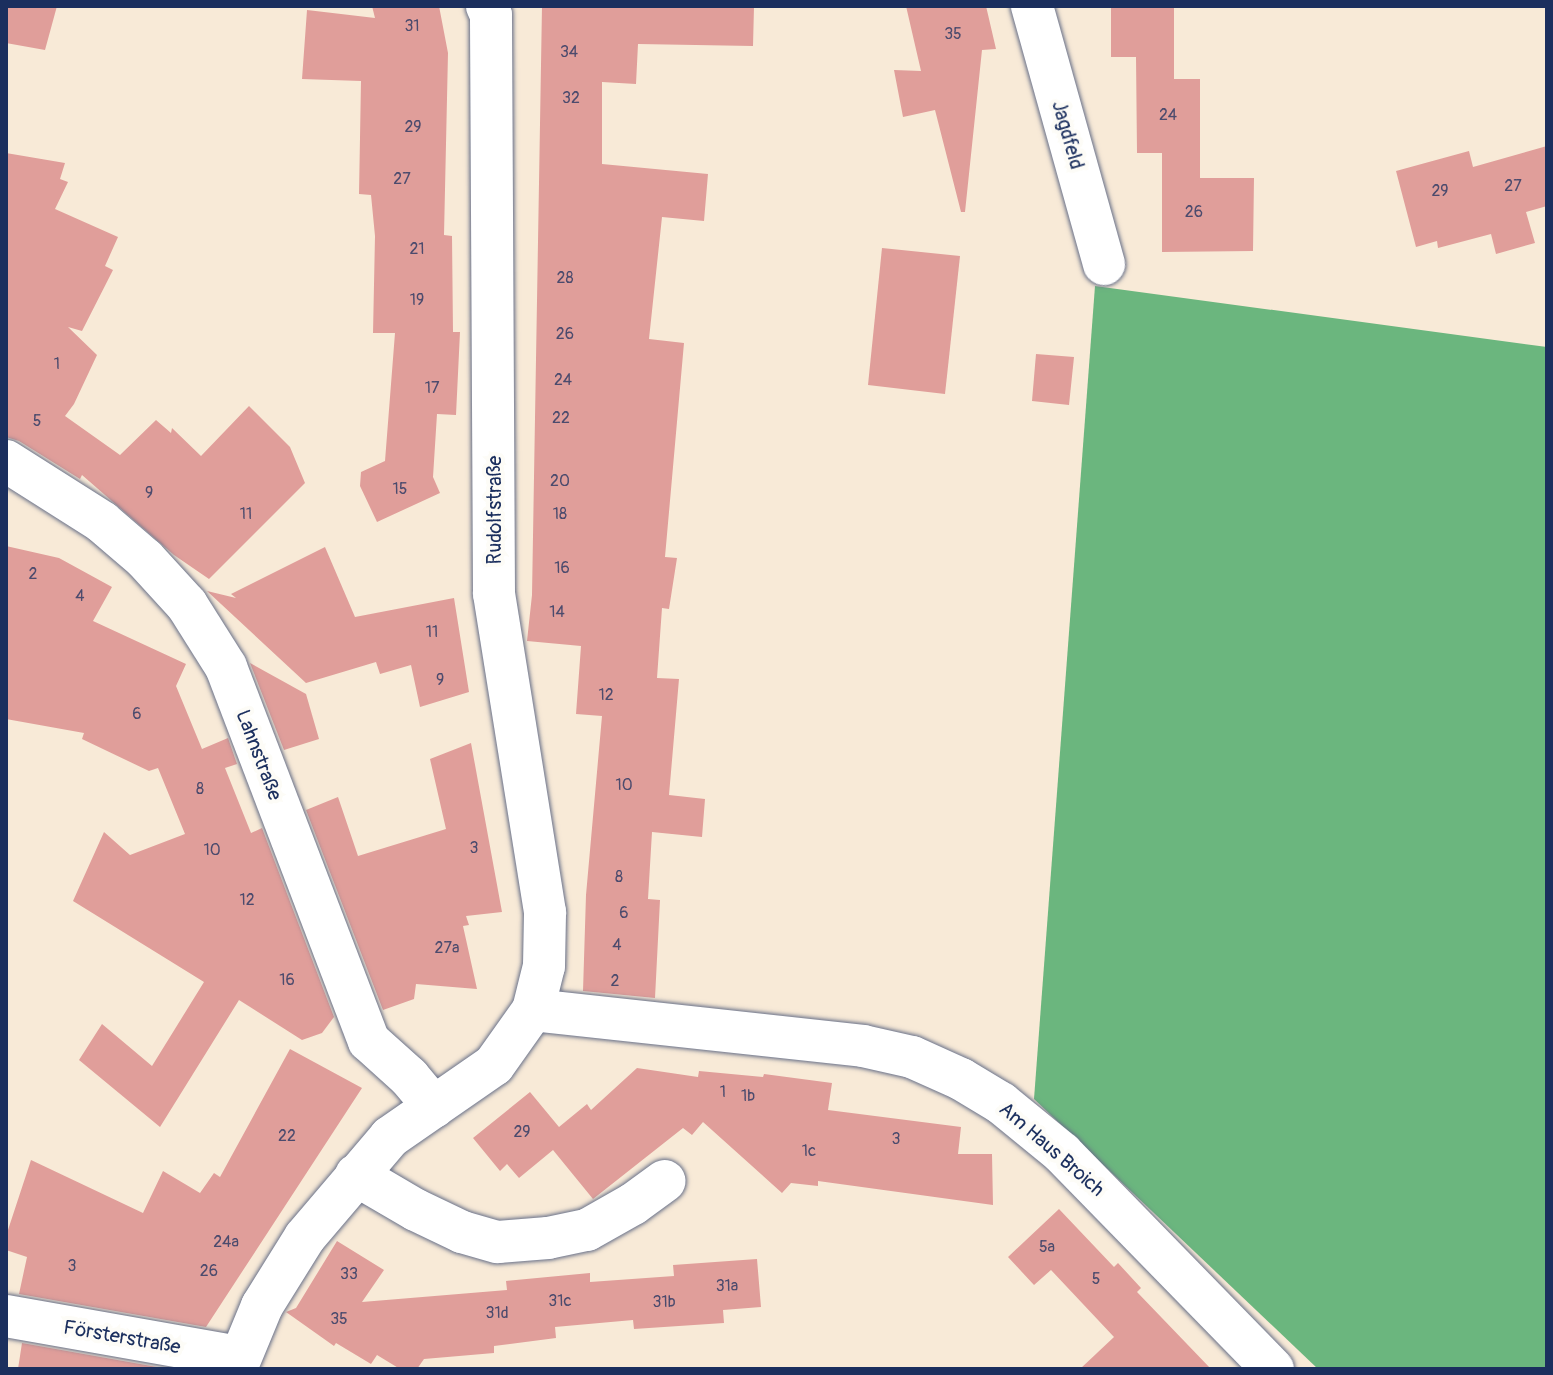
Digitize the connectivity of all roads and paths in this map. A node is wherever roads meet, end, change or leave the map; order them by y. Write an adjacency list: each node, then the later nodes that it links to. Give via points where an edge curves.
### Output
1 (487, 6): 5 (street, Rudolfstraße, via 494,594 545,912 544,966)
2 (1032, 6): 3 (street, Jagdfeld)
3 (1104, 264)
4 (6, 461): 6 (street, Lahnstraße, via 102,522 187,605 226,667 369,1041)
5 (533, 1010): 6 (street, via 494,1065); 11 (street, Am Haus Broich, via 863,1046 912,1057 961,1079 1001,1103 1062,1153)
6 (434, 1107): 7 (street, via 390,1137)
7 (356, 1175): 8 (street, via 427,1216 498,1242 587,1230); 10 (street, via 305,1237 262,1306)
8 (665, 1181)
9 (6, 1316): 10 (street, Försterstraße)
10 (237, 1363)
11 (1273, 1369)

